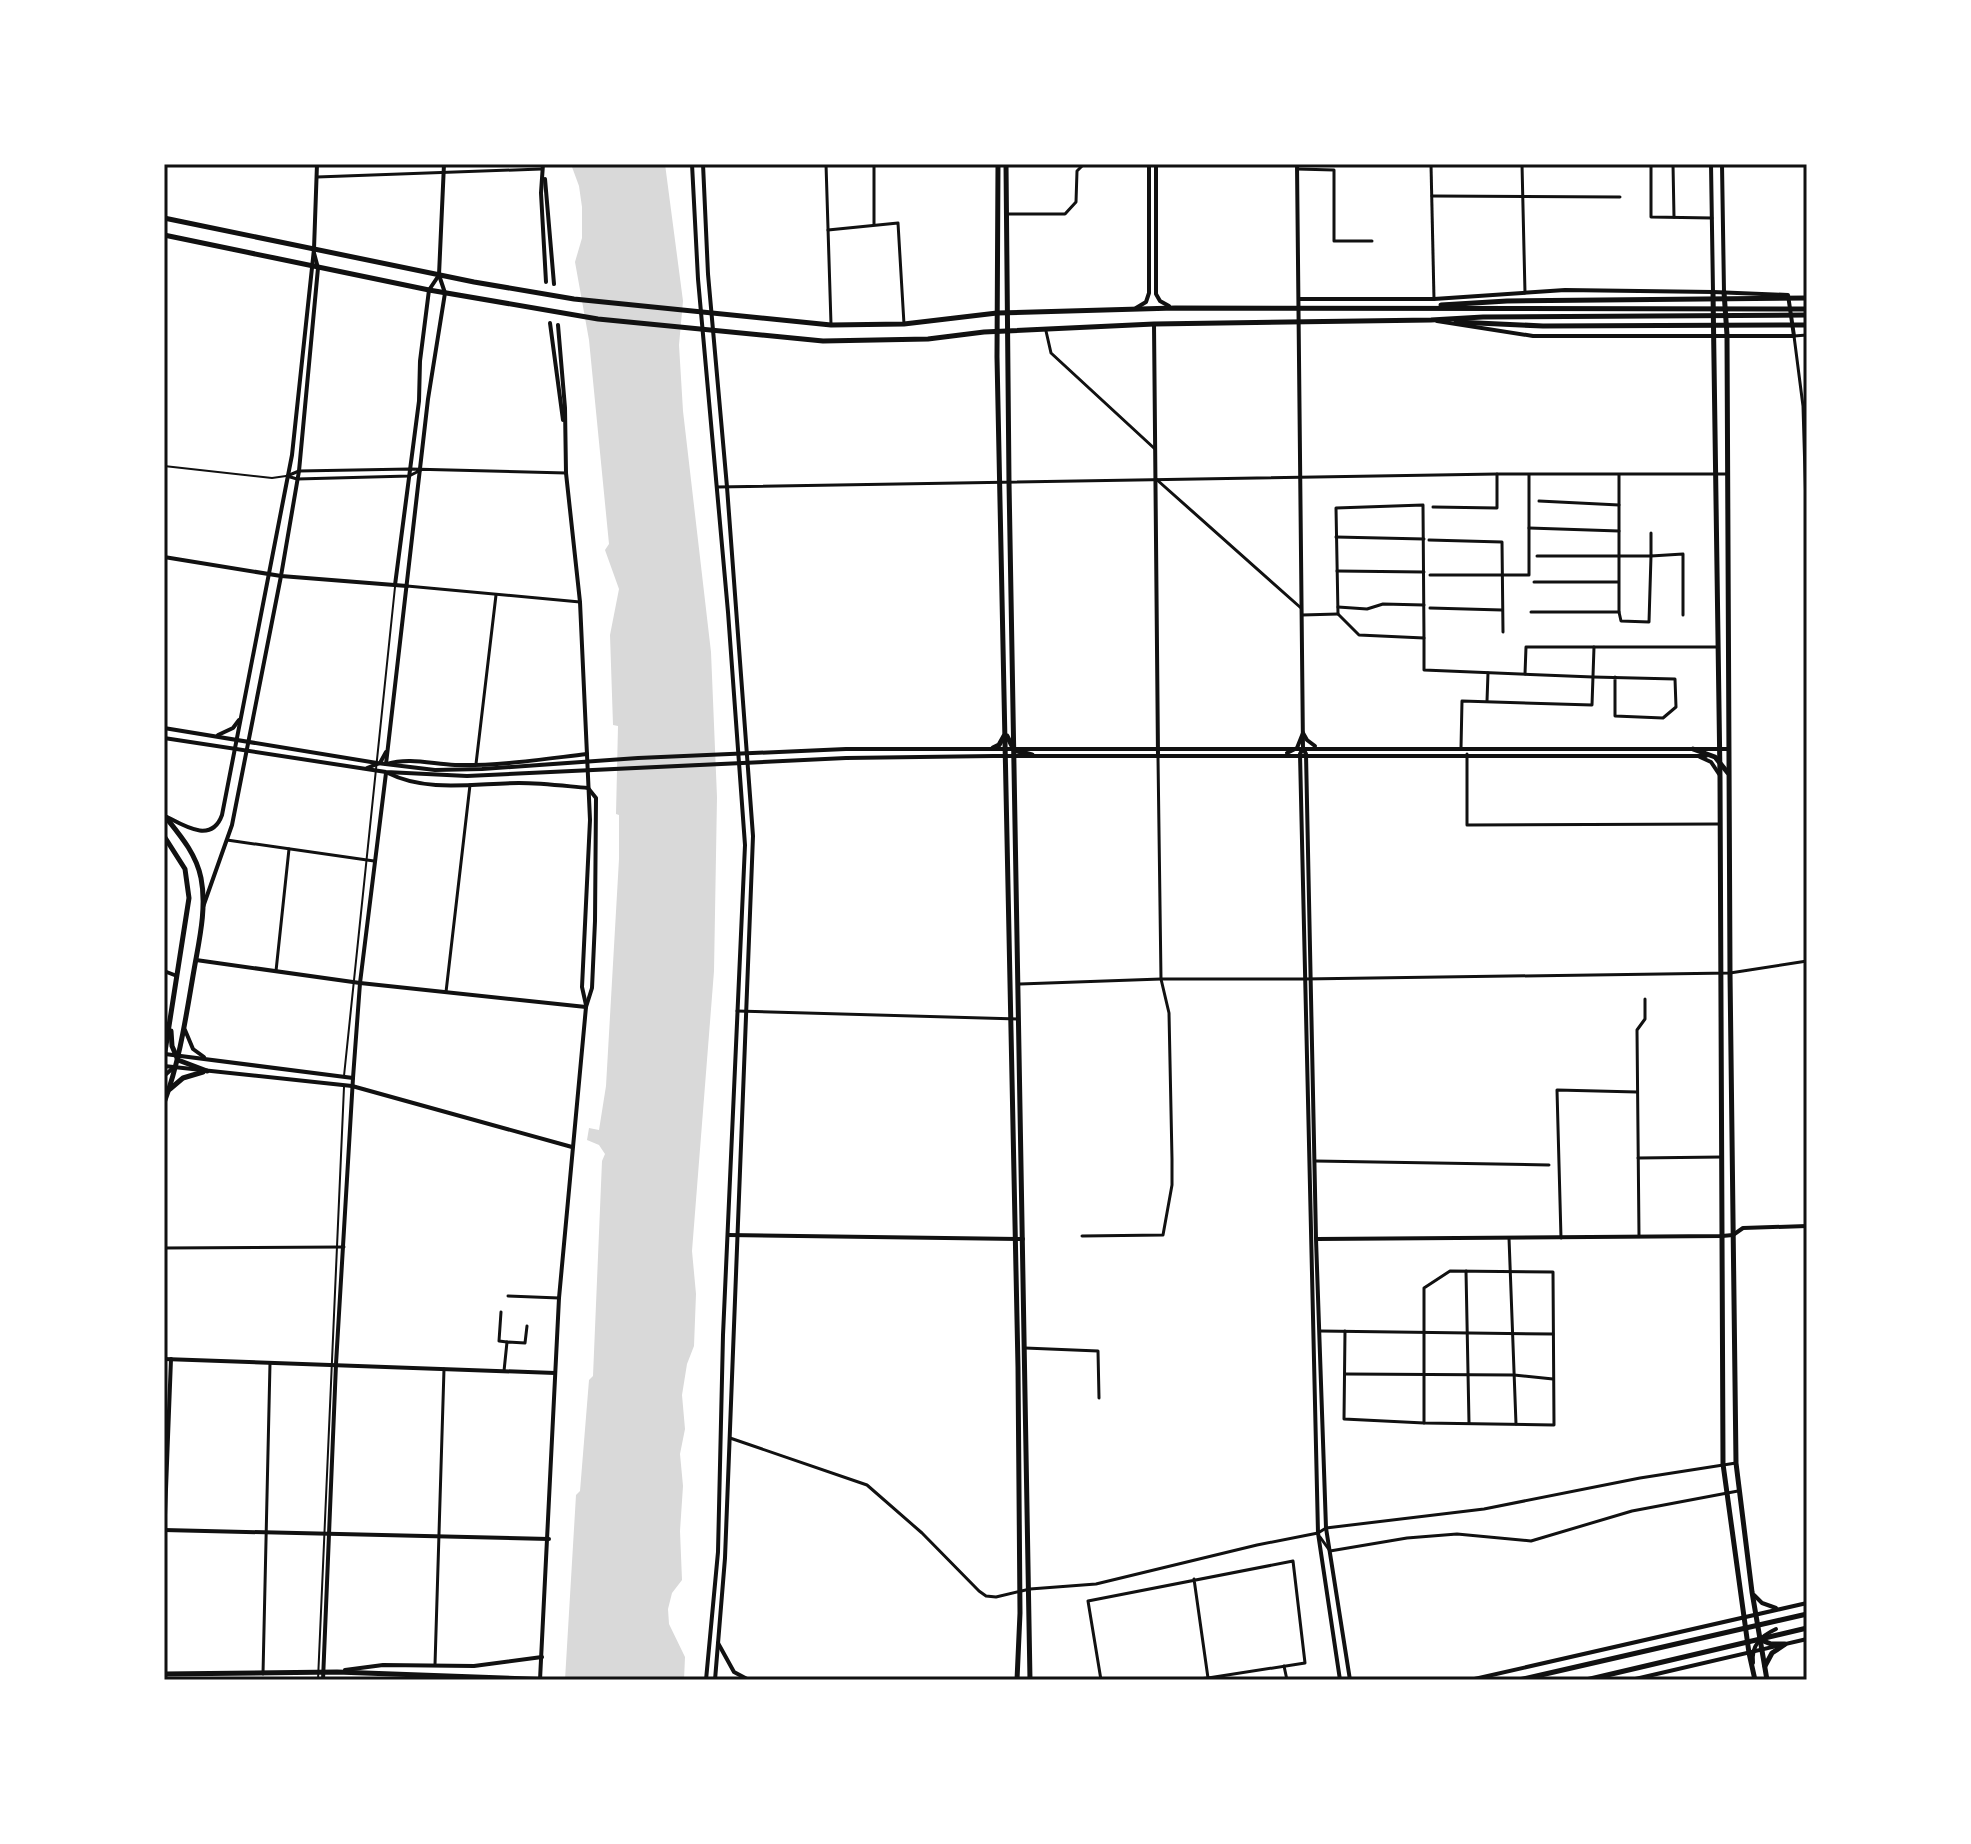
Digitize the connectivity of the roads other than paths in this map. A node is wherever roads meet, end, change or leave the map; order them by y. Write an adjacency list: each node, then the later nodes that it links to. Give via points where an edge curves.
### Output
1 (317, 164): 21 (main road)
2 (444, 164): 20 (main road)
3 (692, 164): 87 (main road)
4 (703, 164): 88 (main road)
5 (826, 164): 30 (street)
6 (874, 164): 29 (street)
7 (998, 164): 50 (main road)
8 (1006, 164): 25 (main road)
9 (1084, 164): 25 (street, via 1077,171 1076,202 1065,214)
10 (1149, 164): 48 (main road, via 1149,293)
11 (1156, 164): 47 (main road, via 1156,294)
12 (1431, 164): 22 (street)
13 (1522, 164): 23 (street)
14 (1651, 164): 26 (street, via 1651,217)
15 (1673, 164): 26 (street)
16 (1711, 164): 28 (main road)
17 (1722, 164): 40 (main road)
18 (543, 166): 20 (street); 36 (main road); 37 (main road)
19 (1297, 166): 32 (street, via 1334,170 1334,241); 45 (main road)
20 (444, 174): 21 (street); 35 (main road)
21 (317, 177): 33 (main road)
22 (1432, 196): 23 (street); 44 (street)
23 (1523, 196): 24 (street); 42 (street)
24 (1620, 197)
25 (1007, 214): 51 (main road)
26 (1674, 217): 28 (street)
27 (164, 218): 33 (main road)
28 (1712, 218): 39 (main road)
29 (874, 224): 30 (street); 57 (street, via 898,223)
30 (828, 230): 60 (street)
31 (164, 235): 34 (main road)
32 (1372, 241)
33 (314, 249): 34 (main road); 35 (main road)
34 (315, 267): 38 (main road); 74 (main road); 81 (main road)
35 (439, 275): 38 (main road); 41 (main road); 60 (main road, via 612,304)
36 (546, 282)
37 (554, 284)
38 (429, 290): 41 (main road); 72 (main road)
39 (1713, 292): 40 (main road); 42 (main road); 65 (main road)
40 (1724, 292): 66 (main road); 68 (main road, via 1788,295)
41 (445, 293): 64 (main road, via 598,319 823,341 867,343); 73 (main road)
42 (1525, 293): 44 (main road)
43 (1807, 298): 46 (main road)
44 (1434, 299): 45 (main road)
45 (1300, 303): 46 (main road); 47 (main road); 54 (main road)
46 (1412, 306): 52 (main road)
47 (1175, 308): 48 (main road)
48 (1135, 309): 51 (main road)
49 (1807, 309): 52 (main road)
50 (997, 313): 51 (main road); 57 (main road); 64 (main road)
51 (1008, 313): 63 (main road)
52 (1483, 313): 53 (main road); 55 (main road)
53 (1807, 315)
54 (1300, 320): 55 (main road); 58 (main road); 85 (main road)
55 (1431, 320): 61 (main road); 65 (main road, via 1533,336)
56 (550, 323): 69 (main road)
57 (904, 324): 60 (main road)
58 (1154, 324): 62 (main road); 70 (main road)
59 (558, 325): 69 (main road)
60 (831, 325)
61 (1807, 325)
62 (1046, 328): 63 (main road); 70 (street, via 1051,353)
63 (1008, 331): 64 (main road); 86 (main road)
64 (997, 332): 86 (main road)
65 (1715, 335): 66 (main road); 77 (main road)
66 (1727, 335): 68 (main road); 78 (main road)
67 (1807, 335): 68 (street)
68 (1794, 336): 97 (street, via 1803,406)
69 (565, 426): 75 (main road)
70 (1155, 449): 84 (main road)
71 (164, 466): 81 (street)
72 (410, 469): 73 (street); 74 (street); 82 (main road)
73 (421, 470): 75 (street); 82 (street); 111 (main road)
74 (299, 471): 81 (street); 83 (main road)
75 (566, 473): 113 (main road)
76 (1497, 474): 79 (street); 85 (street); 91 (street, via 1497,508)
77 (1716, 474): 78 (street); 80 (street); 126 (main road)
78 (1727, 474): 150 (main road)
79 (1529, 475): 80 (street); 92 (street)
80 (1619, 475): 90 (street)
81 (287, 476): 83 (street); 104 (main road)
82 (409, 476): 83 (street); 110 (main road)
83 (297, 479): 107 (main road)
84 (1156, 479): 85 (street); 86 (street); 118 (street); 148 (main road)
85 (1300, 479): 118 (main road)
86 (1005, 482): 88 (street); 134 (main road); 146 (main road)
87 (717, 487): 88 (street); 187 (main road, via 744,819)
88 (727, 487): 188 (main road, via 753,836)
89 (1539, 501): 90 (street)
90 (1619, 505): 93 (street)
91 (1433, 507)
92 (1529, 528): 93 (street); 105 (street, via 1529,575)
93 (1619, 531): 101 (street)
94 (1651, 533): 99 (street)
95 (1336, 537): 96 (street); 96 (street, via 1336,508 1423,505); 102 (street)
96 (1426, 540): 103 (street); 105 (street, via 1502,542)
97 (1807, 541)
98 (1537, 556): 101 (street)
99 (1651, 556): 101 (street); 120 (street, via 1649,622 1621,621); 122 (street, via 1683,554)
100 (164, 557): 104 (main road)
101 (1619, 557): 109 (street)
102 (1337, 571): 103 (street); 115 (street)
103 (1424, 572): 114 (street)
104 (269, 574): 107 (main road); 132 (main road)
105 (1502, 574): 106 (street); 117 (street)
106 (1430, 575)
107 (281, 576): 110 (main road); 139 (main road)
108 (1534, 582): 109 (street)
109 (1619, 582): 120 (street)
110 (395, 585): 111 (main road); 158 (street)
111 (407, 586): 112 (street); 140 (main road)
112 (496, 595): 113 (street); 157 (street)
113 (580, 602): 151 (main road)
114 (1424, 605): 115 (street); 124 (street)
115 (1338, 607): 121 (street)
116 (1430, 608): 117 (street)
117 (1503, 610): 123 (street)
118 (1301, 612): 121 (street); 135 (main road)
119 (1531, 612): 120 (street)
120 (1619, 612)
121 (1338, 614): 124 (street, via 1359,635)
122 (1683, 615)
123 (1503, 632)
124 (1424, 638): 127 (street, via 1424,670)
125 (1594, 647): 126 (street); 128 (street, via 1526,647); 129 (street)
126 (1718, 647): 155 (main road)
127 (1488, 673): 128 (street); 131 (street)
128 (1525, 674): 129 (street)
129 (1593, 677): 130 (street); 131 (street, via 1592,705)
130 (1615, 677): 130 (street, via 1675,679 1676,707 1663,718 1615,716)
131 (1487, 702): 142 (street, via 1462,701)
132 (242, 712): 136 (main road, via 233,728); 138 (main road)
133 (164, 728): 136 (main road)
134 (1006, 731): 146 (main road); 147 (main road)
135 (1303, 733): 141 (main road, via 1309,743); 144 (main road)
136 (216, 736): 138 (main road)
137 (164, 738): 143 (main road)
138 (237, 739): 139 (main road); 143 (main road)
139 (250, 741): 145 (main road); 158 (main road)
140 (388, 746): 156 (main road); 158 (main road)
141 (1321, 747): 142 (main road); 144 (main road)
142 (1461, 748): 149 (main road)
143 (235, 749): 145 (main road); 164 (main road, via 219,824 201,832)
144 (1300, 750): 148 (main road); 148 (main road); 152 (main road); 180 (main road)
145 (248, 751): 158 (main road, via 361,769); 167 (main road)
146 (1011, 751): 147 (main road); 148 (main road); 154 (main road); 183 (main road)
147 (993, 752): 156 (main road, via 846,749 466,770); 159 (main road, via 467,776)
148 (1158, 752): 154 (main road); 179 (street)
149 (1694, 752): 153 (main road); 155 (main road); 160 (main road, via 1711,762)
150 (1730, 753): 155 (main road); 161 (main road)
151 (587, 754): 157 (main road); 163 (main road)
152 (1306, 754): 153 (main road); 180 (main road)
153 (1467, 754): 165 (street, via 1467,825)
154 (1032, 755)
155 (1718, 755): 160 (main road); 161 (main road)
156 (386, 764): 157 (main road); 158 (main road); 159 (main road)
157 (476, 764)
158 (378, 766): 159 (main road); 169 (street)
159 (386, 772): 162 (main road, via 406,780); 170 (main road)
160 (1720, 777): 165 (main road)
161 (1730, 778): 177 (main road)
162 (470, 785): 163 (main road); 184 (street)
163 (588, 788): 186 (main road, via 582,987); 186 (main road, via 596,798 597,823 592,988)
164 (165, 815): 171 (main road, via 195,860)
165 (1720, 824): 176 (main road)
166 (164, 836): 178 (main road, via 188,879 188,916)
167 (227, 840): 168 (street); 171 (main road)
168 (289, 849): 169 (street); 175 (street)
169 (367, 860): 170 (street); 181 (street)
170 (375, 861): 182 (main road)
171 (202, 910): 172 (main road)
172 (196, 960): 175 (main road); 191 (main road)
173 (1807, 961): 177 (street)
174 (164, 971): 178 (main road)
175 (276, 971): 181 (main road)
176 (1720, 973): 177 (street); 180 (street); 206 (main road)
177 (1730, 973): 213 (main road)
178 (177, 976): 190 (main road)
179 (1161, 979): 180 (street); 183 (street); 214 (street, via 1169,1013 1172,1159 1163,1235)
180 (1307, 979): 208 (main road); 221 (main road)
181 (353, 982): 182 (main road); 198 (street)
182 (360, 983): 184 (main road); 199 (main road)
183 (1014, 984): 189 (main road)
184 (446, 992): 186 (main road)
185 (1645, 999): 202 (street, via 1645,1019 1637,1030)
186 (586, 1007): 205 (main road)
187 (737, 1011): 188 (street); 211 (main road)
188 (746, 1012): 189 (street); 212 (main road)
189 (1015, 1019): 219 (main road); 220 (main road)
190 (170, 1022): 192 (main road); 194 (main road)
191 (185, 1025): 193 (main road, via 193,1049); 194 (main road)
192 (164, 1056): 194 (main road)
193 (210, 1060): 194 (main road); 198 (main road)
194 (177, 1062): 195 (main road); 196 (main road); 197 (main road); 203 (main road)
195 (164, 1066)
196 (207, 1071): 200 (main road); 203 (main road, via 187,1075)
197 (164, 1076)
198 (344, 1076): 199 (main road)
199 (353, 1078): 201 (main road)
200 (344, 1086): 201 (main road); 222 (street)
201 (352, 1086): 205 (main road); 223 (main road)
202 (1637, 1092): 207 (street); 217 (street, via 1557,1090)
203 (167, 1093): 204 (main road)
204 (164, 1103)
205 (572, 1147): 228 (main road)
206 (1722, 1157): 207 (street); 215 (main road)
207 (1638, 1158): 218 (street)
208 (1315, 1161): 209 (street); 221 (main road)
209 (1549, 1165)
210 (1807, 1226): 213 (main road, via 1743,1228)
211 (728, 1235): 212 (main road); 301 (main road, via 718,1552)
212 (738, 1235): 219 (main road); 255 (main road)
213 (1733, 1235): 215 (main road); 256 (main road)
214 (1082, 1236)
215 (1722, 1236): 218 (main road); 257 (main road)
216 (1509, 1238): 217 (main road); 221 (main road); 226 (street)
217 (1561, 1238): 218 (main road)
218 (1639, 1238)
219 (1015, 1239): 220 (main road); 271 (main road)
220 (1023, 1239): 238 (main road)
221 (1313, 1239): 231 (main road); 264 (main road)
222 (336, 1247): 223 (street); 224 (street); 242 (street)
223 (344, 1247): 242 (main road)
224 (164, 1248)
225 (1466, 1271): 226 (street); 233 (street, via 1450,1271 1424,1288); 234 (street)
226 (1509, 1272): 235 (street); 236 (street, via 1553,1272)
227 (508, 1296): 228 (street)
228 (559, 1298): 245 (main road)
229 (501, 1312): 237 (street, via 499,1341)
230 (527, 1326): 237 (street, via 525,1343)
231 (1320, 1331): 232 (street); 260 (main road)
232 (1345, 1331): 233 (street); 247 (street)
233 (1424, 1332): 234 (street); 246 (street)
234 (1469, 1333): 235 (street); 248 (street)
235 (1513, 1334): 236 (street); 249 (street)
236 (1553, 1334): 250 (street)
237 (507, 1342): 244 (street)
238 (1025, 1348): 251 (street, via 1098,1351); 270 (main road)
239 (164, 1359): 240 (main road)
240 (171, 1359): 241 (main road); 261 (main road)
241 (270, 1363): 242 (main road); 262 (street)
242 (333, 1364): 243 (main road); 263 (main road)
243 (444, 1369): 244 (main road); 265 (street)
244 (504, 1371): 245 (main road)
245 (555, 1373): 266 (main road)
246 (1424, 1373): 247 (street); 248 (street); 252 (street)
247 (1345, 1374): 252 (street, via 1344,1419)
248 (1469, 1375): 249 (street); 253 (street)
249 (1514, 1375): 250 (street); 254 (street)
250 (1554, 1379): 254 (street, via 1554,1425)
251 (1099, 1398)
252 (1424, 1423): 253 (street)
253 (1469, 1424): 254 (street)
254 (1516, 1424)
255 (730, 1438): 271 (street, via 867,1485 986,1596); 282 (main road)
256 (1736, 1463): 257 (street); 258 (main road)
257 (1723, 1464): 259 (main road); 260 (street, via 1484,1509)
258 (1738, 1491): 259 (street); 272 (main road)
259 (1726, 1493): 268 (street, via 1632,1511 1531,1541 1457,1534); 277 (main road)
260 (1326, 1528): 264 (street); 268 (main road)
261 (164, 1530): 262 (main road); 267 (main road)
262 (264, 1533): 263 (main road); 295 (street)
263 (326, 1533): 265 (main road); 296 (main road)
264 (1318, 1533): 268 (street); 270 (street, via 1096,1584); 309 (main road)
265 (440, 1536): 266 (main road); 288 (street)
266 (549, 1539): 286 (main road)
267 (164, 1541)
268 (1330, 1551): 310 (main road)
269 (1194, 1579): 289 (street, via 1293,1561 1305,1663); 297 (street); 306 (street, via 1088,1601)
270 (1030, 1589): 271 (street); 305 (main road)
271 (1020, 1590): 304 (main road)
272 (1752, 1592): 274 (main road, via 1762,1603); 276 (main road)
273 (1807, 1603): 274 (main road)
274 (1783, 1609): 276 (main road)
275 (1807, 1614): 312 (main road)
276 (1756, 1615): 277 (main road); 280 (main road)
277 (1745, 1617): 280 (main road); 285 (main road); 311 (main road)
278 (1807, 1628): 313 (main road)
279 (1776, 1629): 280 (main road)
280 (1760, 1639): 283 (main road); 284 (main road); 285 (main road)
281 (1807, 1639): 283 (main road)
282 (718, 1643): 302 (main road); 303 (main road, via 734,1672)
283 (1785, 1644): 284 (main road); 290 (main road)
284 (1762, 1650): 285 (main road); 290 (main road)
285 (1751, 1653): 287 (main road); 291 (main road)
286 (542, 1657): 288 (main road); 299 (main road)
287 (1731, 1657): 291 (main road, via 1744,1660); 314 (main road)
288 (435, 1665): 292 (main road)
289 (1284, 1666): 297 (street); 308 (street)
290 (1765, 1667): 316 (main road)
291 (1754, 1671): 315 (main road)
292 (337, 1672): 296 (main road); 300 (main road)
293 (281, 1673): 295 (main road); 296 (main road); 298 (main road)
294 (164, 1674): 295 (main road)
295 (263, 1674)
296 (320, 1676)
297 (1208, 1678): 307 (street)
298 (291, 1680)
299 (540, 1680)
300 (557, 1680)
301 (706, 1680)
302 (715, 1680)
303 (749, 1680)
304 (1017, 1680)
305 (1030, 1680)
306 (1101, 1680)
307 (1188, 1680)
308 (1287, 1680)
309 (1340, 1680)
310 (1350, 1680)
311 (1470, 1680)
312 (1519, 1680)
313 (1586, 1680)
314 (1631, 1680)
315 (1755, 1680)
316 (1767, 1680)

